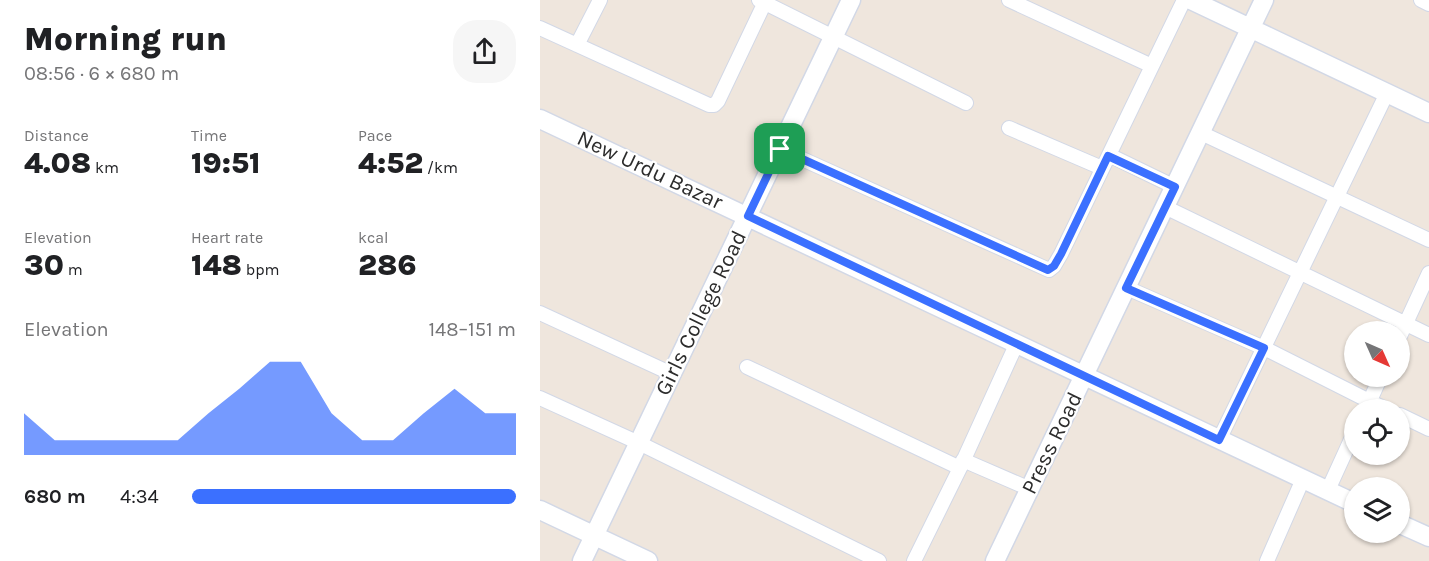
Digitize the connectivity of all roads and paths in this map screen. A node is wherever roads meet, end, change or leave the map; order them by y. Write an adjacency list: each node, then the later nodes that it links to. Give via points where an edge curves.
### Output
1 (600, 0): 13 (street)
2 (851, 0): 12 (street, Girls College Road)
3 (1009, 0): 14 (street)
4 (1184, 0): 14 (street)
5 (1191, 0): 10 (street)
6 (1264, 0): 10 (street, Press Road)
7 (1422, 0): 9 (street)
8 (763, 1): 12 (street); 13 (street, via 714,105)
9 (1429, 4)
10 (1245, 26): 15 (street); 20 (street, Press Road)
11 (540, 28): 13 (street)
12 (832, 38): 16 (street); 21 (street, Girls College Road)
13 (577, 45)
14 (1152, 66): 22 (street)
15 (1387, 93): 17 (street); 24 (street)
16 (966, 103)
17 (1429, 113)
18 (540, 119): 26 (street, New Urdu Bazar)
19 (1009, 128): 22 (street)
20 (1200, 134): 23 (street, Press Road); 24 (street)
21 (780, 149): 22 (street, via 1048,270 1061,254); 26 (street, Girls College Road)
22 (1106, 162): 23 (street)
23 (1175, 187): 25 (street, Press Road)
24 (1337, 196): 27 (street); 28 (street)
25 (1165, 207): 28 (street); 30 (street, Press Road)
26 (748, 216): 36 (street, New Urdu Bazar); 39 (street, Girls College Road)
27 (1429, 240)
28 (1300, 272): 32 (street); 37 (street)
29 (1429, 273): 33 (street)
30 (1126, 288): 37 (street); 40 (street, Press Road)
31 (540, 313): 39 (street)
32 (1402, 321)
33 (1407, 321)
34 (1410, 325): 35 (street)
35 (1429, 335)
36 (1016, 345): 40 (street, New Urdu Bazar); 48 (street)
37 (1264, 348): 42 (street); 45 (street)
38 (747, 367): 48 (street)
39 (672, 374): 46 (street, Girls College Road)
40 (1083, 377): 45 (street, New Urdu Bazar); 50 (street, Press Road)
41 (540, 398): 46 (street)
42 (1356, 399)
43 (1410, 420): 44 (street)
44 (1429, 429)
45 (1219, 440): 49 (street, New Urdu Bazar)
46 (639, 443): 55 (street, Girls College Road); 60 (street)
47 (1344, 455): 51 (street)
48 (962, 464): 50 (street); 61 (street)
49 (1303, 479): 51 (street, New Urdu Bazar); 57 (street)
50 (1030, 489): 62 (street, Press Road)
51 (1328, 490): 52 (street, New Urdu Bazar)
52 (1344, 498)
53 (540, 510): 55 (street)
54 (1410, 528): 56 (street)
55 (594, 536): 58 (street, Girls College Road); 59 (street)
56 (1429, 537)
57 (1269, 560)
58 (582, 561)
59 (648, 561)
60 (879, 561)
61 (914, 561)
62 (995, 561)

